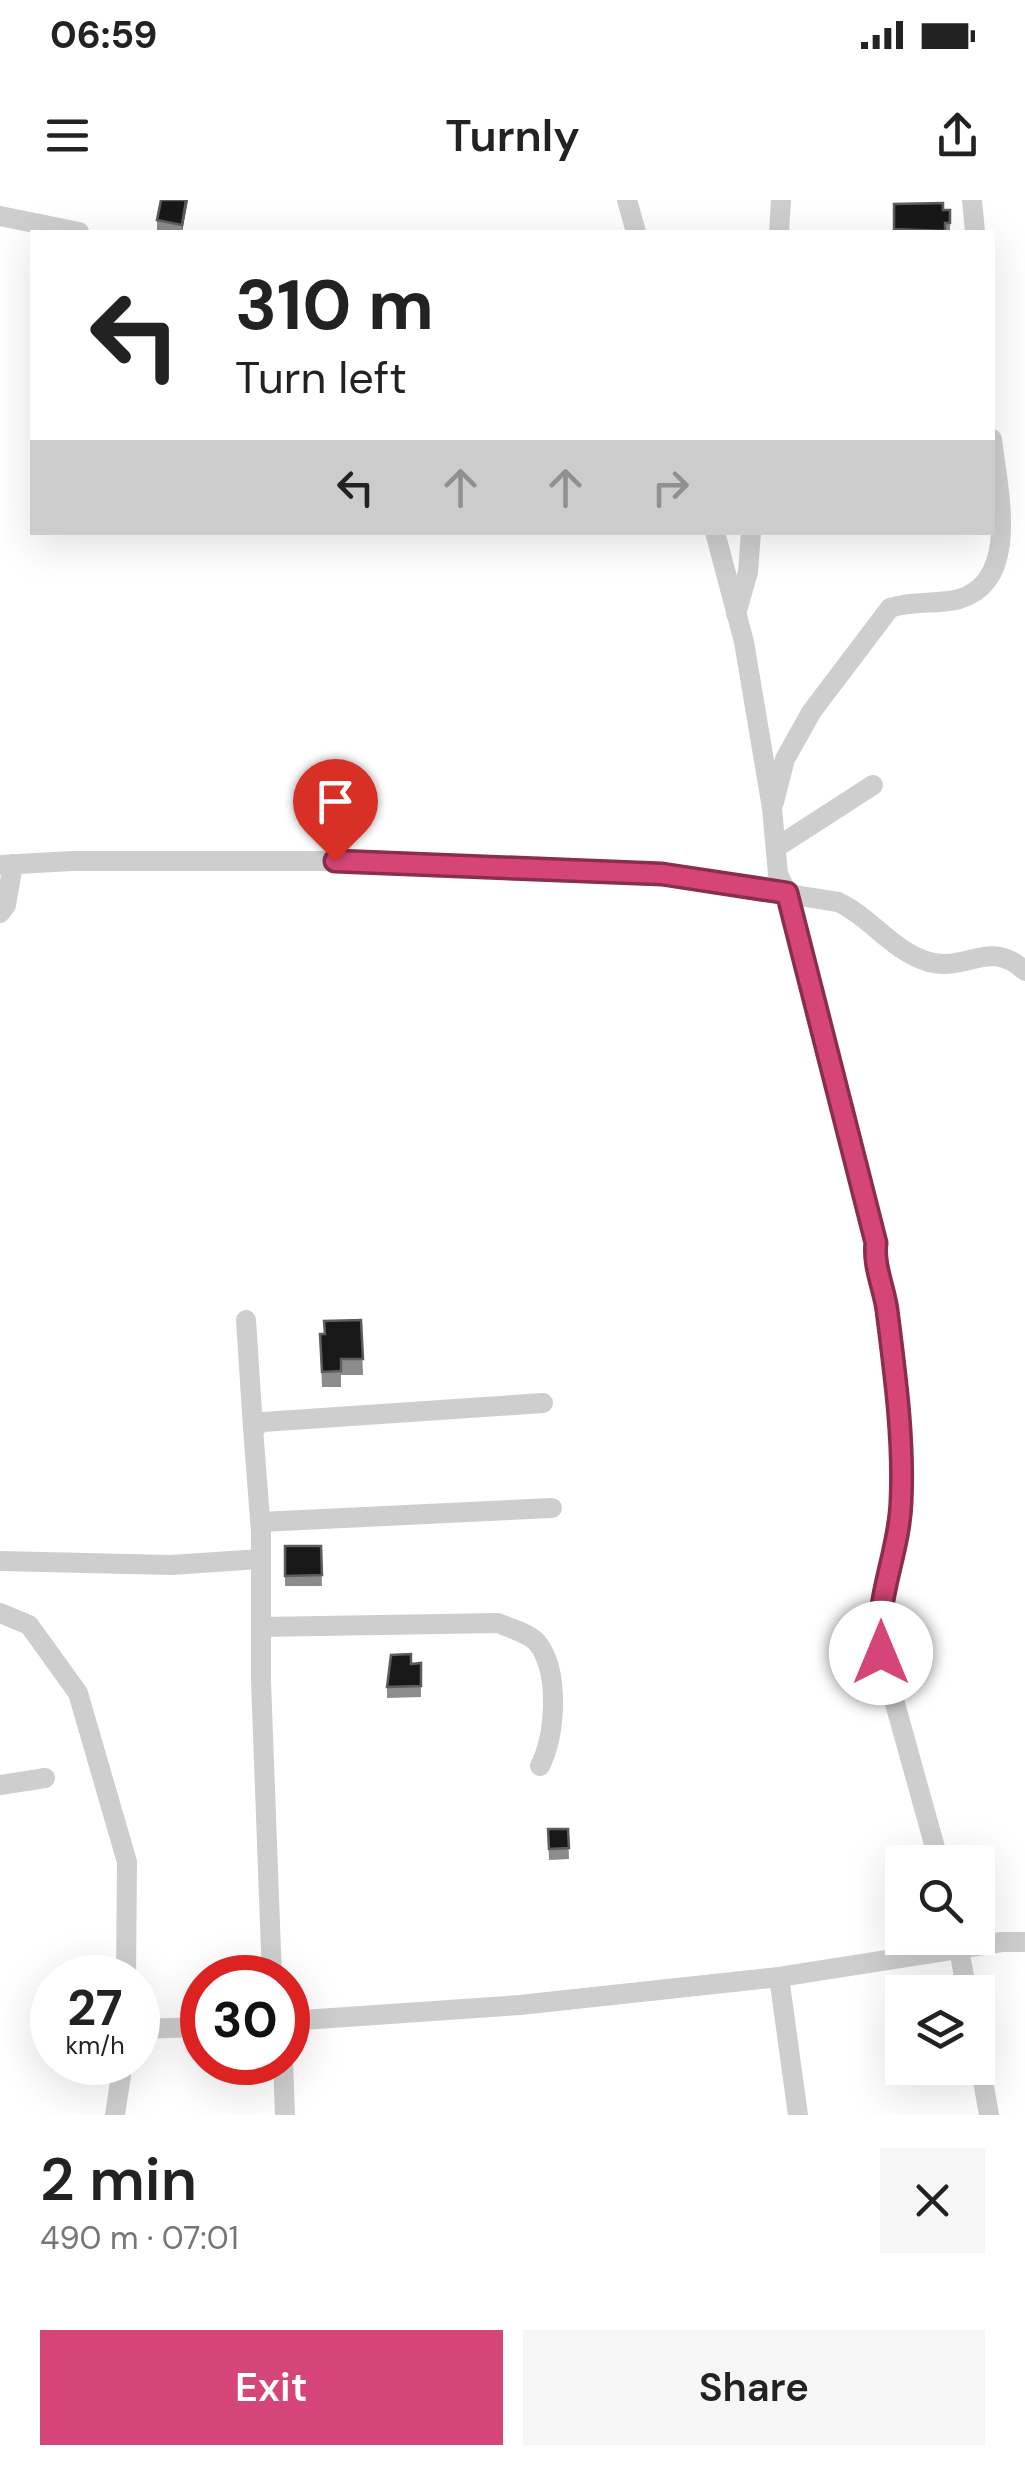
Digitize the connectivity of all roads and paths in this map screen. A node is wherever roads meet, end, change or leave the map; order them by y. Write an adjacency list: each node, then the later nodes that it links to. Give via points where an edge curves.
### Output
1 (627, 200): 6 (street)
2 (781, 200): 7 (street)
3 (972, 200): 8 (street)
4 (0, 216): 5 (street)
5 (69, 230)
6 (635, 230)
7 (778, 230)
8 (975, 230)
9 (995, 471): 14 (street, via 1002,545 995,568 981,588 958,599 890,608 812,711 785,759)
10 (715, 535): 12 (street)
11 (751, 535): 12 (street)
12 (736, 614): 14 (street)
13 (874, 786): 15 (street)
14 (772, 808): 15 (street)
15 (778, 847): 17 (street, via 778,874)
16 (7, 865): 17 (street, via 373,861 662,874); 18 (street)
17 (787, 893): 19 (street, via 852,908 922,960 942,964 998,955); 32 (street, via 884,1290 902,1490 878,1630)
18 (0, 913)
19 (1025, 972)
20 (246, 1320): 22 (street)
21 (543, 1403): 22 (street, via 264,1422)
22 (253, 1428): 24 (street)
23 (552, 1508): 24 (street)
24 (260, 1522): 25 (street)
25 (258, 1559): 26 (street, via 171,1566); 28 (street)
26 (0, 1561)
27 (0, 1613): 35 (street, via 28,1624 78,1692 127,1862)
28 (260, 1627): 29 (street, via 498,1623 530,1637 549,1668 554,1725); 36 (street)
29 (540, 1766)
30 (45, 1778): 31 (street)
31 (0, 1784)
32 (934, 1845)
33 (995, 1942): 34 (street)
34 (1025, 1942)
35 (126, 1955)
36 (271, 1955)
37 (895, 1955): 38 (street)
38 (779, 1977): 39 (street); 45 (street)
39 (310, 2019)
40 (120, 2085): 43 (street)
41 (283, 2085): 44 (street)
42 (983, 2085): 46 (street)
43 (115, 2115)
44 (285, 2115)
45 (798, 2115)
46 (988, 2115)

